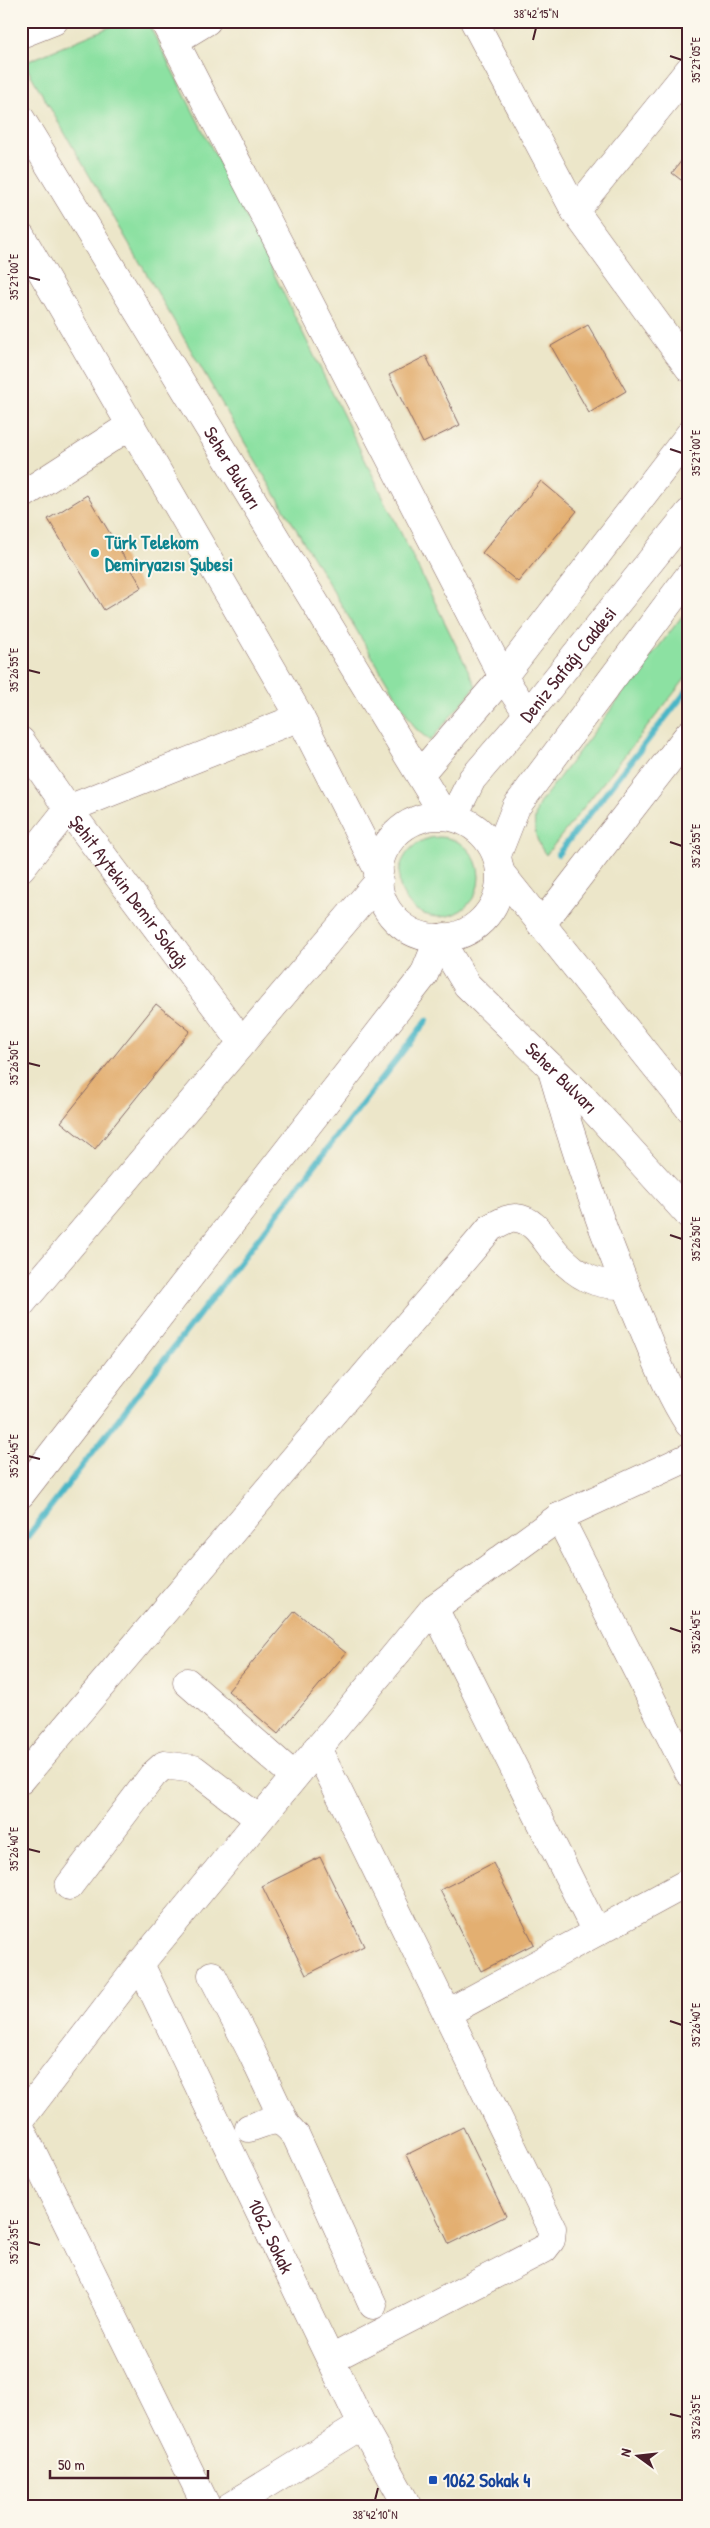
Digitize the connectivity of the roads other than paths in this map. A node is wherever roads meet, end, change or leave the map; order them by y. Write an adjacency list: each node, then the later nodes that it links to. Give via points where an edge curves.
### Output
1 (54, 21): 5 (street)
2 (207, 21): 4 (street)
3 (474, 21): 8 (street)
4 (169, 31): 16 (street)
5 (21, 34)
6 (689, 70): 8 (street)
7 (21, 119): 21 (street, Seher Bulvarı)
8 (575, 211): 10 (street)
9 (21, 236): 11 (street)
10 (689, 368)
11 (131, 425): 13 (street); 18 (street)
12 (689, 435): 16 (street)
13 (21, 496)
14 (689, 513): 17 (street, Deniz Safağı Caddesi)
15 (689, 576): 24 (street, via 516,808)
16 (503, 677): 17 (street); 21 (street)
17 (528, 714): 23 (street, Deniz Safağı Caddesi, via 472,779)
18 (300, 716): 22 (street); 26 (street)
19 (689, 734): 27 (street)
20 (21, 741): 22 (street, Şehit Aytekin Demir Sokağı)
21 (420, 774): 23 (street, Seher Bulvarı)
22 (68, 809): 25 (street); 29 (street, Şehit Aytekin Demir Sokağı)
23 (449, 816): 24 (street, via 476,828 488,840); 26 (street, via 426,816 396,833 386,847)
24 (499, 864): 27 (street); 28 (street, via 499,890 483,920 469,930)
25 (21, 868)
26 (379, 877): 28 (street, via 382,898 390,913 403,926 418,934); 29 (street)
27 (542, 925): 31 (street)
28 (442, 937): 30 (street, Seher Bulvarı, via 467,985); 37 (street, via 424,974)
29 (242, 1042): 34 (street)
30 (552, 1067): 32 (street, Seher Bulvarı); 33 (street, via 566,1120)
31 (689, 1108)
32 (689, 1216)
33 (625, 1285): 35 (street, via 668,1387); 44 (street, via 605,1286 582,1276 557,1254 529,1221 514,1217 491,1227)
34 (21, 1304)
35 (689, 1424)
36 (689, 1457): 38 (street)
37 (21, 1494)
38 (559, 1518): 39 (street); 42 (street)
39 (434, 1608): 41 (street); 48 (street)
40 (188, 1682): 43 (street)
41 (317, 1748): 43 (street); 51 (street)
42 (689, 1773)
43 (294, 1776): 45 (street)
44 (21, 1780)
45 (259, 1820): 47 (street, via 194,1769 164,1766 153,1775); 49 (street)
46 (689, 1882): 48 (street)
47 (69, 1886)
48 (596, 1932): 51 (street)
49 (140, 1964): 52 (street); 57 (street, 1062. Sokak)
50 (212, 1975): 53 (street)
51 (447, 2013): 57 (street, via 552,2228 551,2240 544,2249)
52 (21, 2118)
53 (286, 2123): 54 (street, via 272,2121); 56 (street, via 296,2136)
54 (249, 2128)
55 (21, 2129): 59 (street)
56 (373, 2305)
57 (331, 2359): 58 (street, 1062. Sokak)
58 (362, 2425): 60 (street); 61 (street, 1062. Sokak)
59 (207, 2507)
60 (229, 2507)
61 (408, 2507)

